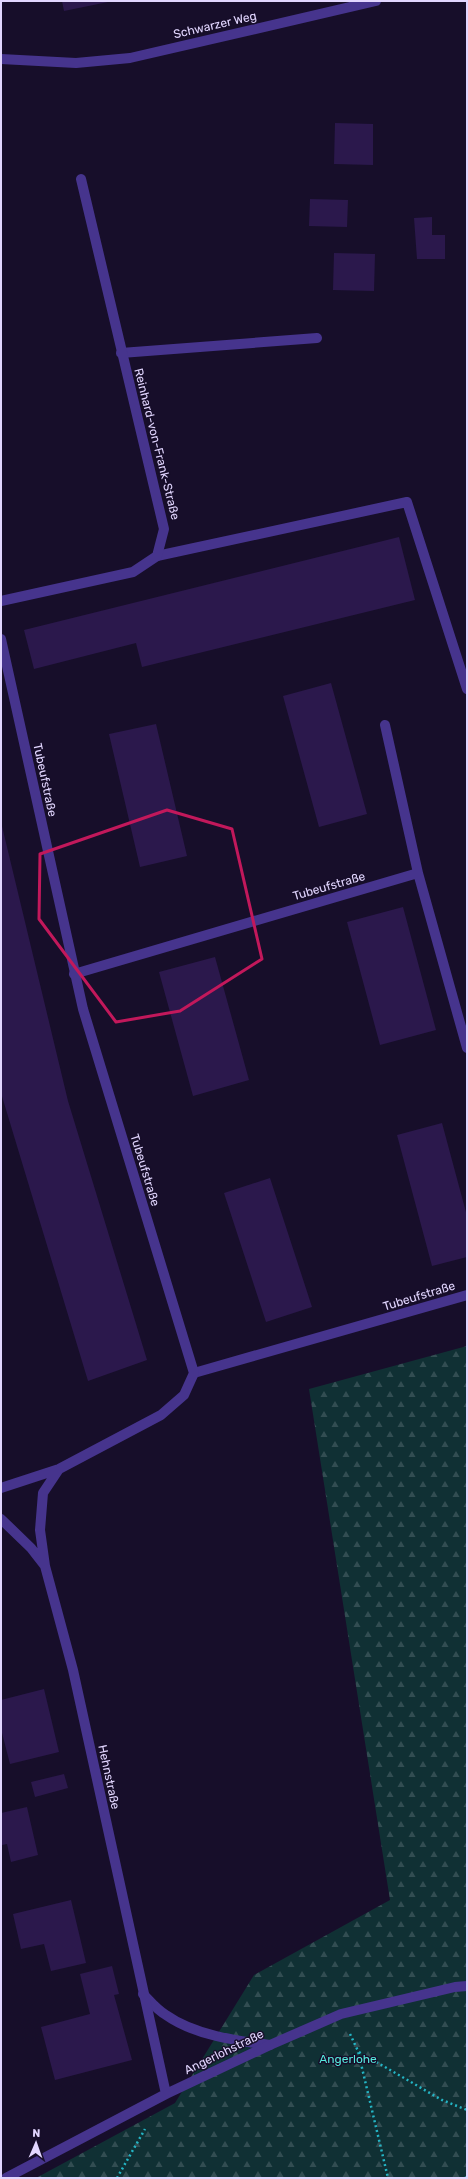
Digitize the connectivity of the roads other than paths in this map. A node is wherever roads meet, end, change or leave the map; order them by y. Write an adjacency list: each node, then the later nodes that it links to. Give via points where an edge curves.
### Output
1 (376, 1): 2 (street, Schwarzer Weg, via 130,58 76,63)
2 (1, 59)
3 (80, 179): 5 (street, Reinhard-von-Frank-Straße)
4 (317, 338): 5 (street)
5 (121, 353): 6 (street, Reinhard-von-Frank-Straße, via 164,529)
6 (157, 556): 7 (street, via 133,572); 9 (street, via 407,502)
7 (1, 601)
8 (1, 639): 12 (street, Tubeufstraße)
9 (467, 689)
10 (385, 725): 11 (street)
11 (418, 874): 12 (street, Tubeufstraße); 13 (street)
12 (74, 974): 15 (street, Tubeufstraße, via 114,1115)
13 (467, 1048)
14 (467, 1295): 15 (street, Tubeufstraße)
15 (194, 1373): 16 (street, via 184,1394 161,1415)
16 (59, 1469): 17 (street); 19 (street, Hehnstraße, via 43,1493 40,1530)
17 (1, 1488)
18 (1, 1520): 19 (street, Hehnstraße, via 31,1548)
19 (45, 1566): 21 (street, Hehnstraße, via 73,1670)
20 (467, 1986): 22 (street, Angerlohstraße, via 341,2014)
21 (143, 1994): 22 (street, via 166,2016 197,2030 236,2041); 23 (street, Hehnstraße)
22 (270, 2045): 23 (street, Angerlohstraße)
23 (166, 2094): 24 (street, Angerlohstraße)
24 (6, 2178)

